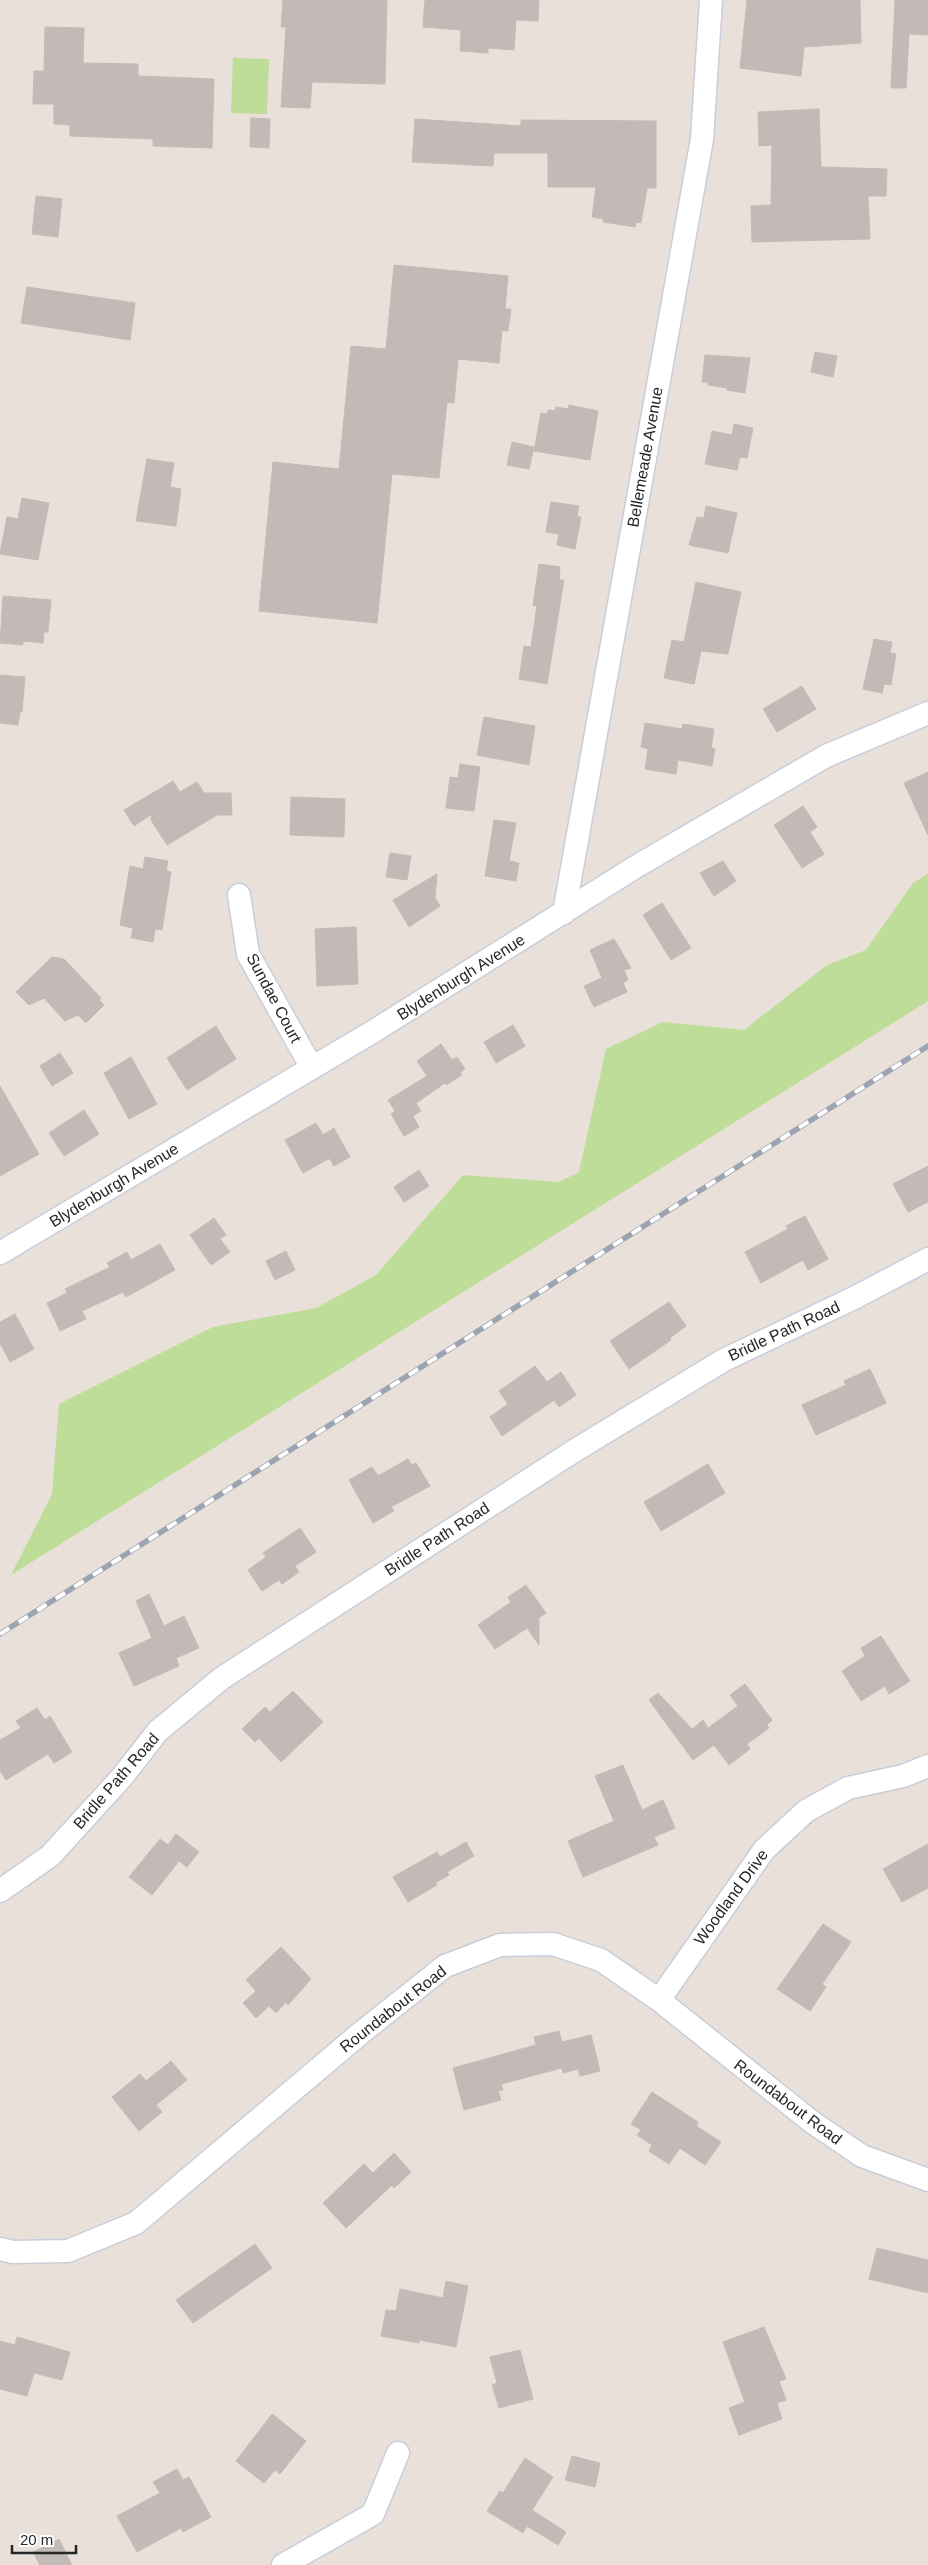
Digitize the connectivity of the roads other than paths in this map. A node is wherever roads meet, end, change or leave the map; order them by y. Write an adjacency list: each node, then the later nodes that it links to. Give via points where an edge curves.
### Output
1 (711, 0): 4 (street, Bellemeade Avenue, via 702,138)
2 (928, 713): 4 (street, Blydenburgh Avenue, via 826,756)
3 (240, 895): 5 (street, Sundae Court, via 248,954)
4 (564, 913): 5 (street, Blydenburgh Avenue)
5 (312, 1068): 6 (street, Blydenburgh Avenue)
6 (0, 1254)
7 (928, 1259): 9 (street, Bridle Path Road, via 724,1360 574,1451 222,1678 158,1731 122,1777 50,1856)
8 (928, 1766): 10 (street, Woodland Drive, via 903,1776 848,1788 806,1811 764,1850)
9 (0, 1891)
10 (659, 2000): 11 (street, Roundabout Road, via 812,2122 862,2156); 12 (street, Roundabout Road, via 601,1960 553,1944 500,1945 444,1966 136,2223 68,2251 14,2252)
11 (928, 2180)
12 (0, 2249)
13 (398, 2453): 14 (street, via 373,2514)
14 (283, 2565)

